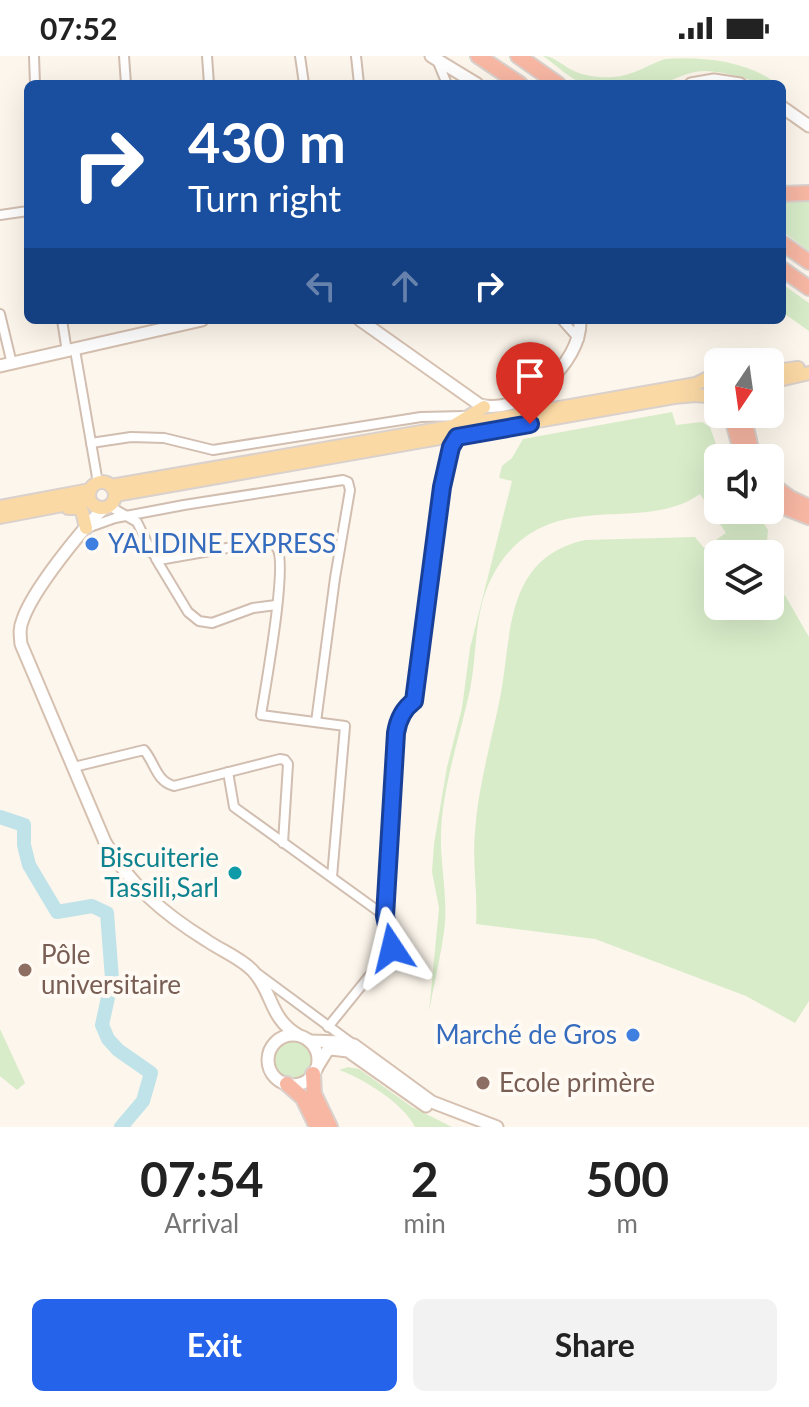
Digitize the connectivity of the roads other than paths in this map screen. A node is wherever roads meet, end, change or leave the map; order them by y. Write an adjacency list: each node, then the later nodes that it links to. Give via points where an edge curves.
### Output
1 (34, 56): 9 (street)
2 (124, 56): 10 (street)
3 (207, 56): 11 (street)
4 (300, 56): 12 (street)
5 (356, 56): 13 (street)
6 (478, 56): 16 (highway)
7 (518, 56): 17 (highway)
8 (434, 58): 14 (street); 15 (main road)
9 (35, 80)
10 (126, 80)
11 (209, 80)
12 (303, 80)
13 (359, 80)
14 (445, 80)
15 (470, 80)
16 (514, 80)
17 (552, 80)
18 (786, 110): 19 (main road)
19 (809, 126)
20 (809, 193): 21 (highway)
21 (786, 194)
22 (24, 212): 23 (street)
23 (0, 215)
24 (786, 246): 25 (highway)
25 (809, 262)
26 (786, 272): 27 (highway)
27 (809, 288)
28 (0, 314): 36 (street)
29 (63, 324): 35 (street)
30 (184, 324): 35 (main road)
31 (366, 324): 43 (main road)
32 (566, 324): 34 (street)
33 (580, 324): 34 (main road)
34 (579, 339): 43 (main road, via 546,384 510,402)
35 (71, 351): 36 (main road); 47 (street)
36 (6, 365)
37 (809, 366): 38 (main road)
38 (784, 370)
39 (809, 373): 41 (main road)
40 (704, 379): 45 (main road)
41 (784, 379)
42 (704, 395): 45 (main road)
43 (484, 407): 44 (main road)
44 (466, 416): 45 (main road); 47 (street, via 421,417 213,450 164,438)
45 (454, 432): 46 (main road); 48 (street); 50 (main road)
46 (437, 440): 48 (street); 50 (main road)
47 (91, 443): 50 (street)
48 (450, 453): 66 (street, via 414,701 396,733)
49 (784, 494): 53 (highway)
50 (101, 497): 51 (main road); 54 (main road); 55 (street); 58 (main road)
51 (0, 507)
52 (784, 507): 57 (highway)
53 (809, 507)
54 (29, 511): 56 (main road); 58 (main road, via 77,508)
55 (126, 516): 58 (street); 59 (street, via 137,522); 61 (street, via 343,480 349,484)
56 (0, 517)
57 (809, 517)
58 (88, 526): 62 (main road, via 29,606 20,627 29,666)
59 (156, 559): 60 (street, via 199,621 212,623); 60 (street, via 270,542 280,558)
60 (276, 605): 61 (street, via 261,715)
61 (316, 722): 65 (street, via 345,726)
62 (74, 767): 63 (street, via 144,750 165,784); 67 (main road, via 105,842 129,878 171,917)
63 (228, 772): 64 (street, via 234,807); 64 (street, via 285,760)
64 (283, 843): 65 (street)
65 (332, 877): 66 (street)
66 (385, 916): 69 (street, via 392,948)
67 (252, 970): 68 (main road); 69 (street)
68 (274, 1012): 70 (main road); 72 (main road)
69 (328, 1027): 71 (street)
70 (304, 1038): 71 (main road); 72 (main road, via 290,1035 276,1042); 73 (main road, via 316,1051)
71 (354, 1045): 78 (main road, via 424,1098)
72 (268, 1056): 74 (main road, via 272,1074)
73 (314, 1072): 74 (main road, via 299,1084); 76 (highway, via 314,1094); 77 (main road, via 331,1049 348,1051 419,1103)
74 (287, 1084): 75 (highway, via 303,1098)
75 (317, 1127)
76 (330, 1127)
77 (475, 1127)
78 (497, 1127)

